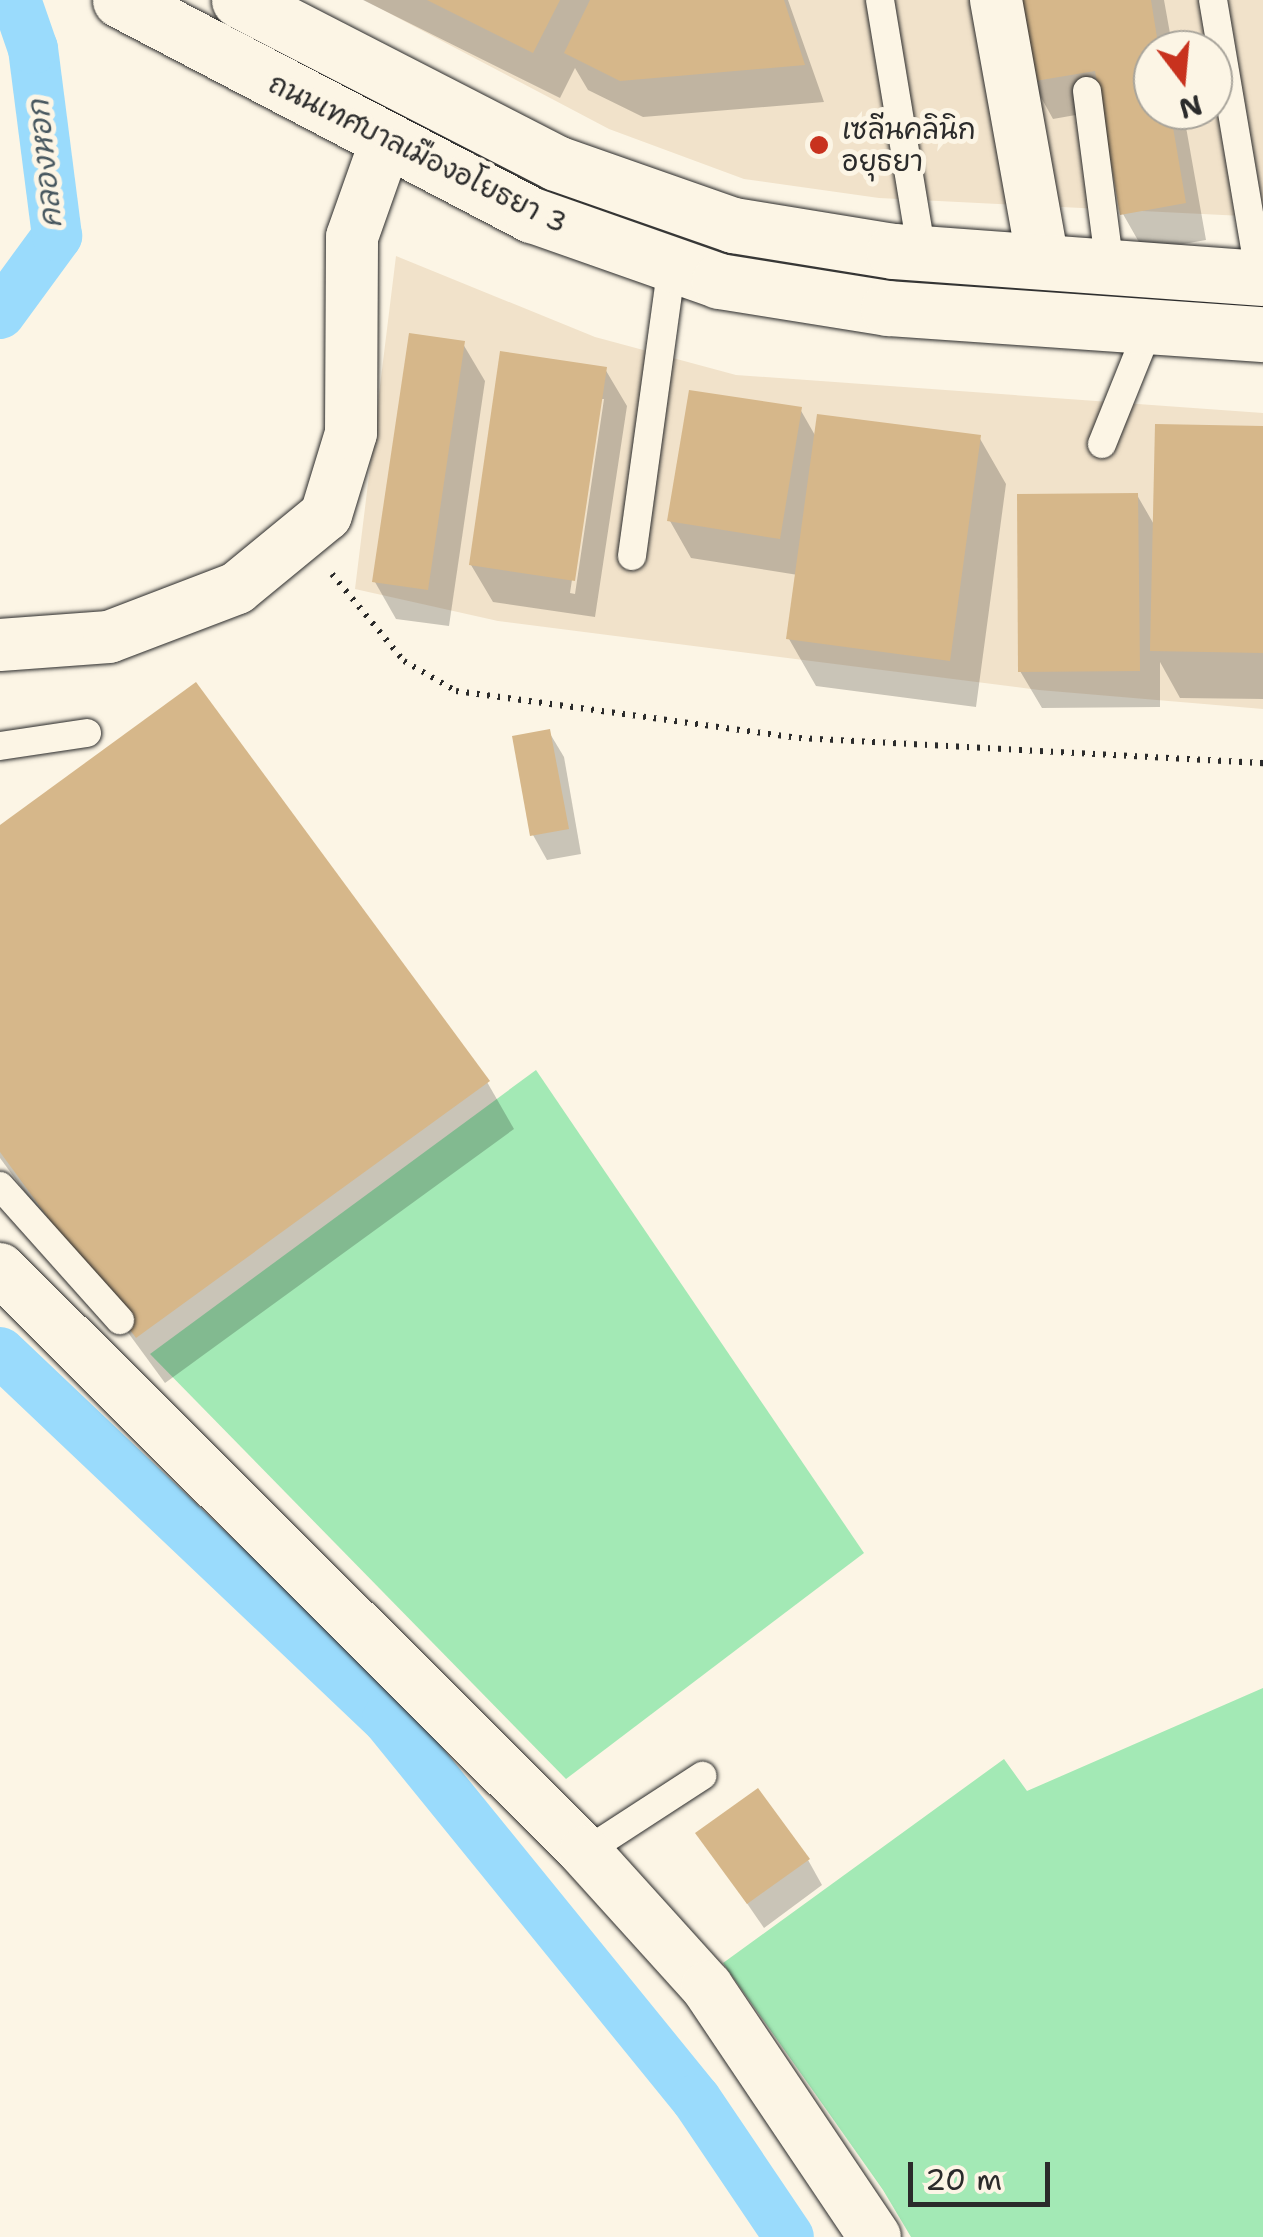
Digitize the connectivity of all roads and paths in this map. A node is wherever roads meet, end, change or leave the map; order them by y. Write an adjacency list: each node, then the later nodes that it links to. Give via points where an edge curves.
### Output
1 (120, 0): 7 (street, ถนนเทศบาลเมืองอโยธยา 3)
2 (239, 0): 8 (street, ถนนเทศบาลเมืองอโยธยา 3, via 556,163 733,225)
3 (880, 0): 8 (lane)
4 (996, 0): 9 (street)
5 (1213, 0): 12 (lane)
6 (1086, 92): 11 (lane)
7 (386, 141): 10 (street, ถนนเทศบาลเมืองอโยธยา 3, via 532,215); 16 (street, via 352,237 351,433 326,515)
8 (922, 253): 9 (street, ถนนเทศบาลเมืองอโยธยา 3)
9 (1043, 262): 11 (street, ถนนเทศบาลเมืองอโยธยา 3)
10 (672, 264): 13 (street, ถนนเทศบาลเมืองอโยธยา 3, via 719,281 888,308); 17 (lane)
11 (1110, 267): 12 (street, ถนนเทศบาลเมืองอโยธยา 3)
12 (1262, 278)
13 (1150, 325): 14 (street, ถนนเทศบาลเมืองอโยธยา 3); 15 (lane)
14 (1263, 334)
15 (1102, 444)
16 (302, 538): 18 (street, via 237,588 108,637); 21 (path, via 404,660 456,691 799,738)
17 (632, 556)
18 (0, 645)
19 (87, 733): 20 (lane)
20 (0, 746)
21 (1263, 762)
22 (0, 1186): 24 (lane)
23 (0, 1269): 26 (street)
24 (120, 1320)
25 (702, 1776): 26 (lane)
26 (585, 1852): 27 (street, via 707,1988)
27 (875, 2237)

